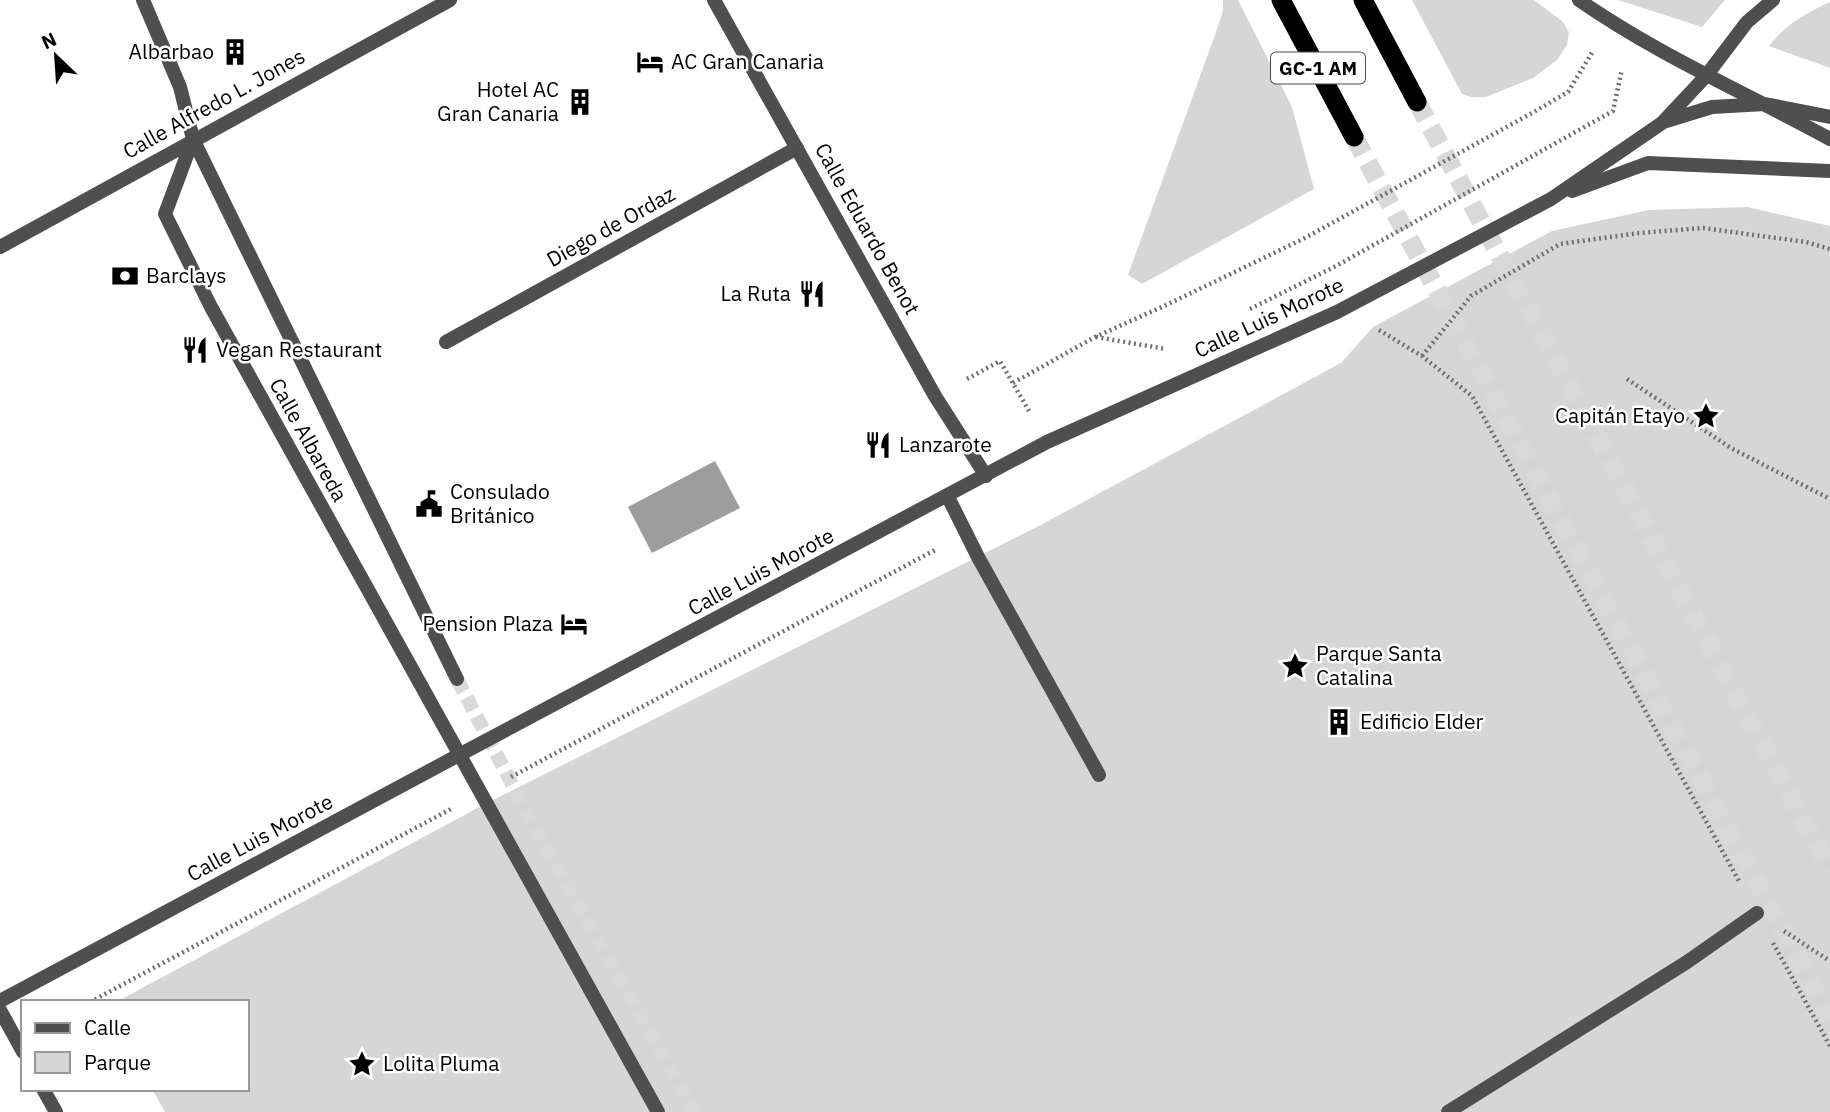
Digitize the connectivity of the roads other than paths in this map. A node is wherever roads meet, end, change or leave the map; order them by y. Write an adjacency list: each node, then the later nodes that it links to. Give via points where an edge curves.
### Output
1 (143, 0): 14 (street, Calle Albareda, via 180,87)
2 (450, 0): 14 (street, Calle Alfredo L. Jones)
3 (715, 0): 16 (street, Calle Eduardo Benot)
4 (1281, 0): 13 (highway, GC-1 AM)
5 (1363, 0): 9 (highway, GC-1 AM)
6 (1579, 0): 8 (street)
7 (1773, 0): 8 (street, via 1747,22)
8 (1706, 76): 10 (street); 12 (street)
9 (1417, 102)
10 (1765, 104): 11 (street); 12 (street, via 1712,107); 15 (street)
11 (1830, 117)
12 (1662, 123): 18 (street)
13 (1354, 137)
14 (194, 139): 19 (street, Calle Alfredo L. Jones); 23 (street, Calle Albareda); 24 (street, Calle Albareda, via 164,214)
15 (1830, 139)
16 (797, 148): 20 (street, Diego de Ordaz); 21 (street, Calle Eduardo Benot, via 935,396)
17 (1830, 171): 18 (street, via 1648,163)
18 (1551, 199): 21 (street, Calle Luis Morote, via 1357,301 1048,442)
19 (0, 247)
20 (446, 342)
21 (986, 476): 22 (street, Calle Luis Morote)
22 (948, 497): 24 (street, Calle Luis Morote); 25 (street)
23 (457, 679)
24 (459, 755): 27 (street, Calle Luis Morote); 32 (street)
25 (1099, 775)
26 (1757, 914): 33 (street)
27 (0, 1001)
28 (0, 1010): 29 (street)
29 (21, 1048)
30 (44, 1091): 31 (street)
31 (56, 1112)
32 (658, 1112)
33 (1448, 1112)

